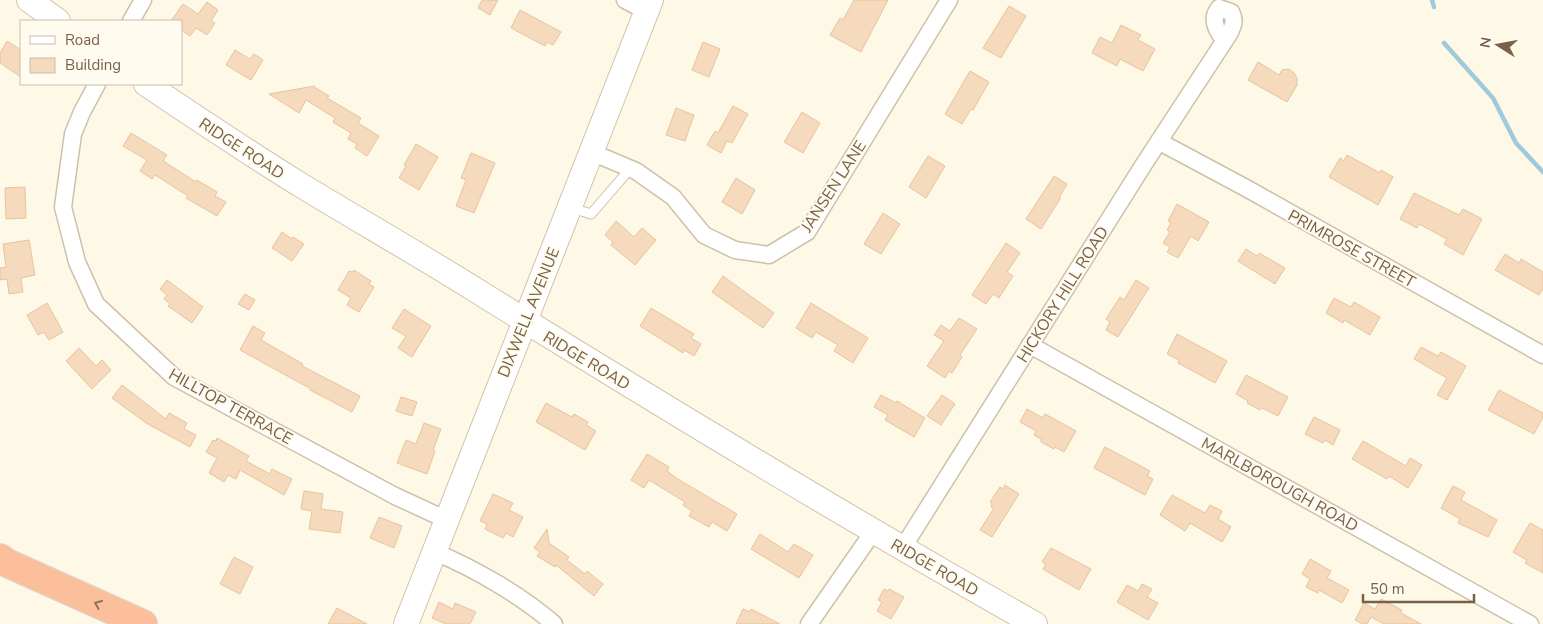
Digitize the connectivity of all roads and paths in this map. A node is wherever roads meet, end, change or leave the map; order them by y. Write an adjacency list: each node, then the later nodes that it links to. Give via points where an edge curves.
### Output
1 (30, 0): 6 (main road)
2 (143, 0): 7 (street)
3 (625, 0): 5 (street)
4 (949, 0): 13 (street, JANSEN LANE, via 807,232 769,255 735,250 704,235 673,197)
5 (648, 6): 12 (main road, DIXWELL AVENUE)
6 (57, 20)
7 (132, 20)
8 (1224, 40): 11 (street, HICKORY HILL ROAD)
9 (96, 85): 18 (street, HILLTOP TERRACE, via 73,134 62,207 77,262 96,304 174,377 395,496)
10 (147, 85): 15 (main road, RIDGE ROAD, via 302,186)
11 (1160, 142): 16 (street, HICKORY HILL ROAD); 17 (street, PRIMROSE STREET)
12 (590, 152): 13 (street, JANSEN LANE); 14 (main road, DIXWELL AVENUE)
13 (630, 169): 14 (lane, via 591,214)
14 (569, 207): 15 (main road, DIXWELL AVENUE)
15 (524, 321): 18 (main road, DIXWELL AVENUE); 19 (main road, RIDGE ROAD)
16 (1030, 345): 20 (street, HICKORY HILL ROAD); 28 (street, MARLBOROUGH ROAD)
17 (1543, 355)
18 (447, 520): 21 (main road, DIXWELL AVENUE)
19 (873, 532): 20 (main road, RIDGE ROAD); 26 (street)
20 (902, 549): 27 (main road, RIDGE ROAD)
21 (435, 552): 24 (main road, DIXWELL AVENUE); 25 (street, via 502,587)
22 (0, 558): 23 (highway, one-way to 22, via 7,564)
23 (143, 624)
24 (406, 624)
25 (554, 624)
26 (809, 624)
27 (1035, 624)
28 (1530, 624)

